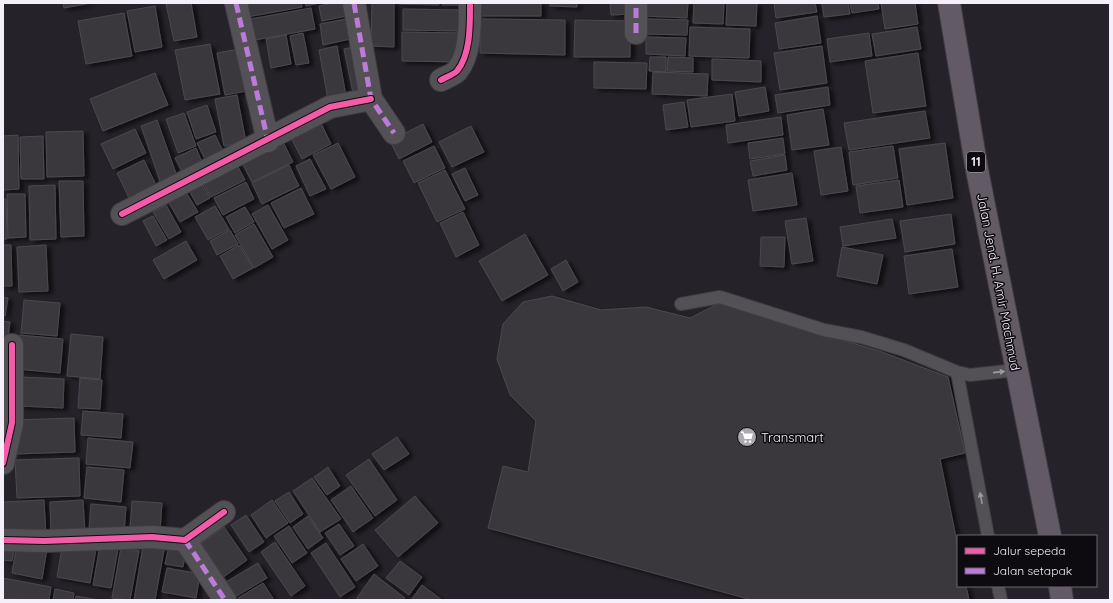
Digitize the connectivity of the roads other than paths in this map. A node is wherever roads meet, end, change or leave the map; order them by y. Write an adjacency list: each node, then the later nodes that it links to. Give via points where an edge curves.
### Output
1 (236, 3): 10 (street)
2 (354, 3): 8 (street)
3 (470, 3): 7 (street, via 470,35 462,62 457,71)
4 (636, 3): 6 (street)
5 (948, 3): 14 (highway, Jalan Jend. H. Amir Machmud / 11, via 977,170)
6 (636, 33)
7 (441, 80)
8 (371, 99): 9 (street); 10 (street, via 330,107)
9 (394, 133)
10 (268, 141): 11 (street, via 153,196)
11 (122, 214)
12 (681, 304): 15 (lane, via 720,297 824,330 861,336)
13 (12, 345): 16 (street)
14 (1015, 361): 15 (lane, one-way to 14, via 970,375); 20 (highway, Jalan Jend. H. Amir Machmud / 11)
15 (957, 372): 19 (lane, one-way to 15)
16 (8, 422): 17 (street)
17 (3, 462)
18 (224, 512): 22 (street)
19 (988, 535)
20 (1050, 535)
21 (3, 540): 22 (street, via 152,537)
22 (185, 540): 25 (street)
23 (998, 587): 26 (lane)
24 (1060, 587): 27 (highway)
25 (225, 600)
26 (1001, 600)
27 (1062, 600)

